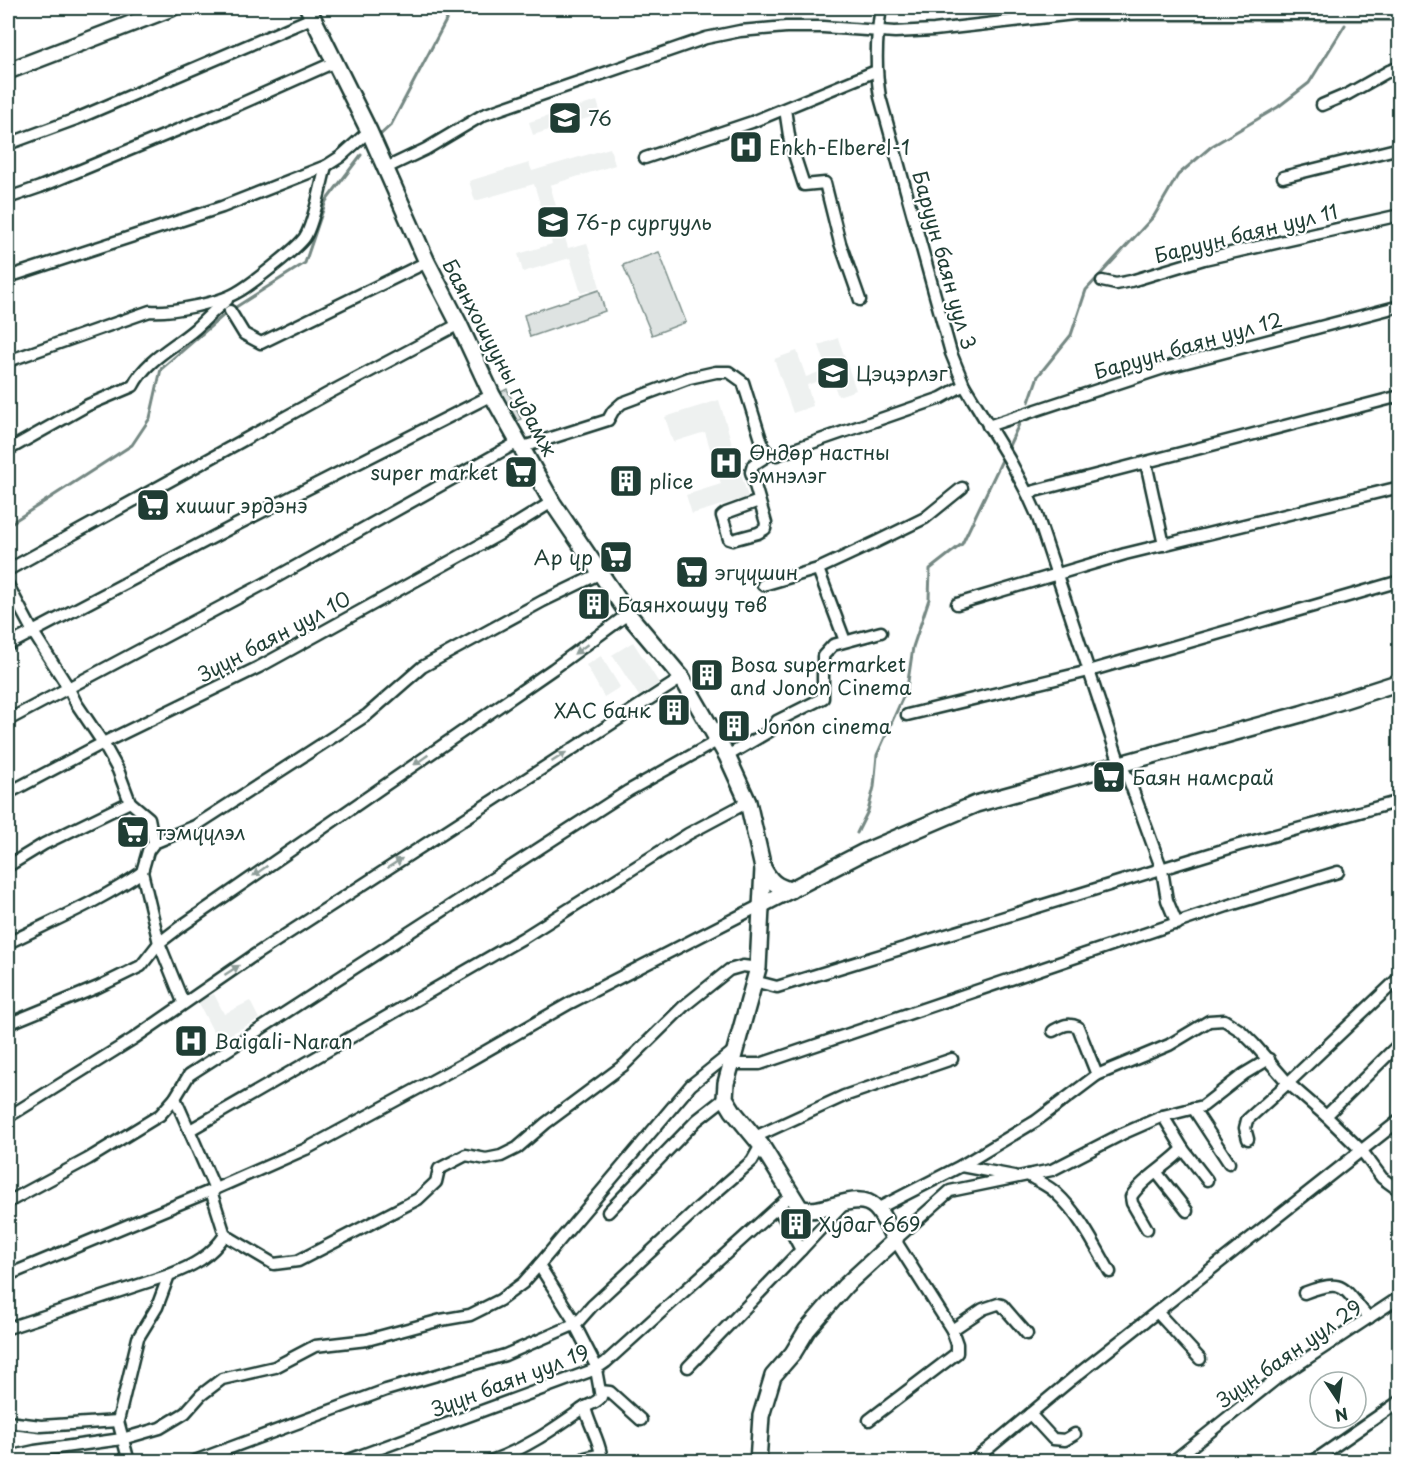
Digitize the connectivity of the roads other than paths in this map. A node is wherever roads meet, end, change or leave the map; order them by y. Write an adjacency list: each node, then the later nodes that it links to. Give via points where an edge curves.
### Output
1 (172, 8): 8 (street)
2 (881, 8): 5 (street, Баруун баян уул 3)
3 (310, 13): 6 (street, Баянхошууны гудамж); 13 (street, via 76,119)
4 (1400, 14): 5 (street, via 1074,14 934,30)
5 (877, 30): 9 (street, Баруун баян уул 3); 17 (street, via 786,27 706,38 483,115)
6 (335, 62): 12 (street, Баянхошууны гудамж); 19 (street, via 40,188)
7 (1400, 67): 10 (street)
8 (8, 71)
9 (876, 71): 11 (street); 30 (street, Баруун баян уул 3, via 951,353)
10 (1322, 105)
11 (785, 109): 15 (street); 25 (street, via 790,142 804,185 825,183)
12 (372, 139): 16 (street); 17 (street, Баянхошууны гудамж)
13 (8, 144)
14 (1400, 148): 18 (street)
15 (645, 158)
16 (326, 166): 22 (street, via 222,207); 24 (street, via 304,237)
17 (386, 168): 21 (street, Баянхошууны гудамж)
18 (1283, 177)
19 (8, 198)
20 (1400, 215): 23 (street, Баруун баян уул 11, via 1204,259 1131,281)
21 (427, 262): 27 (street, via 261,343 244,334); 28 (street, Баянхошууны гудамж)
22 (8, 277)
23 (1102, 281)
24 (236, 294): 29 (street, via 166,313 150,312); 35 (street, via 139,374 133,386 88,405)
25 (860, 300)
26 (1400, 306): 33 (street, Баруун баян уул 12, via 1164,368)
27 (230, 311)
28 (459, 324): 31 (street, Баянхошууны гудамж); 45 (street)
29 (8, 361)
30 (964, 385): 33 (street, Баруун баян уул 3); 36 (street, via 941,398 777,455)
31 (492, 395): 34 (street, Баянхошууны гудамж); 53 (street)
32 (1400, 396): 37 (street)
33 (988, 426): 40 (street, Баруун баян уул 3)
34 (521, 444): 36 (street, via 608,420 622,403 678,382 729,372 743,382 764,449); 42 (street, Баянхошууны гудамж); 60 (street)
35 (8, 450)
36 (770, 454): 41 (street, via 753,465 751,472)
37 (1146, 462): 40 (street); 43 (street)
38 (1400, 487): 43 (street)
39 (962, 488): 44 (street, via 925,518)
40 (1027, 493): 47 (street, Баруун баян уул 3)
41 (759, 501)
42 (552, 502): 46 (street, Баянхошууны гудамж); 64 (street, Зүүн баян уул 10, via 259,667)
43 (1164, 545): 47 (street)
44 (818, 569): 50 (street); 55 (street)
45 (8, 570)
46 (601, 573): 52 (street, Баянхошууны гудамж); 71 (street, via 422,667 357,721 195,826)
47 (1058, 575): 51 (street); 57 (street, Баруун баян уул 3)
48 (1400, 581): 57 (street)
49 (8, 585): 53 (street)
50 (763, 585)
51 (957, 604)
52 (628, 614): 58 (street, Баянхошууны гудамж); 81 (street, one-way to 81)
53 (33, 632): 56 (street); 60 (street)
54 (881, 632): 55 (street)
55 (845, 641): 65 (street, via 833,645 823,656 824,698 777,721 770,731)
56 (8, 645)
57 (1089, 671): 61 (street); 66 (street, Баруун баян уул 3)
58 (682, 678): 63 (street, Баянхошууны гудамж); 84 (street, one-way to 58)
59 (1400, 682): 66 (street)
60 (68, 687): 62 (street); 64 (street)
61 (907, 715)
62 (8, 720)
63 (717, 741): 65 (street, Баянхошууны гудамж); 94 (street, via 628,791 189,1075)
64 (104, 743): 67 (street, Зүүн баян уул 10); 69 (street)
65 (727, 756): 70 (street, Баянхошууны гудамж)
66 (1120, 764): 74 (street, Баруун баян уул 3, via 1130,780); 77 (street, via 976,804 864,852)
67 (8, 793)
68 (1400, 801): 74 (street)
69 (130, 802): 71 (street, via 149,818); 72 (street)
70 (748, 802): 73 (street, Баянхошууны гудамж); 101 (street, via 688,834 523,938)
71 (154, 843): 75 (street)
72 (8, 866)
73 (763, 868): 77 (street, via 773,884); 78 (street, Баянхошууны гудамж)
74 (1162, 870): 79 (street, Баруун баян уул 3, via 1167,900); 82 (street, via 777,987)
75 (142, 872): 80 (street); 81 (street)
76 (1338, 872): 79 (street)
77 (791, 890): 78 (street)
78 (761, 905): 82 (street, Баянхошууны гудамж); 111 (street, via 570,1003 306,1149)
79 (1178, 924): 91 (street, via 760,1064)
80 (8, 943)
81 (159, 943): 84 (street); 85 (street, via 141,966)
82 (756, 975): 88 (street, Баянхошууны гудамж); 121 (street, via 743,966 729,970 684,1006 624,1065 517,1148 486,1159 466,1155 455,1160 439,1169 436,1182 418,1198 298,1261 274,1264)
83 (1400, 977): 93 (street)
84 (183, 1002): 99 (street, via 133,1039)
85 (8, 1024)
86 (1053, 1031): 92 (street, via 1063,1025 1078,1027)
87 (1400, 1043): 98 (street)
88 (737, 1048): 91 (street, Баянхошууны гудамж); 124 (street, via 691,1085)
89 (952, 1059): 103 (street, via 844,1096)
90 (1269, 1059): 92 (street, via 1224,1020 1209,1021 1169,1045); 93 (street); 96 (street, via 1203,1106)
91 (731, 1064): 95 (street, Баянхошууны гудамж)
92 (1097, 1075): 107 (street, via 1035,1121)
93 (1288, 1083): 98 (street); 102 (street, via 1247,1120)
94 (175, 1098): 101 (street); 114 (street, via 160,1115)
95 (725, 1098): 103 (street); 119 (street, via 698,1120)
96 (1192, 1108): 97 (street); 106 (street)
97 (1163, 1116): 104 (street); 109 (street, via 1052,1170)
98 (1326, 1116): 105 (street)
99 (8, 1117)
100 (1400, 1120): 105 (street)
101 (190, 1130): 111 (street)
102 (1248, 1139)
103 (758, 1141): 113 (street); 132 (street, via 752,1161)
104 (1184, 1149): 108 (street); 110 (street)
105 (1362, 1151): 112 (street, via 1382,1178); 130 (street)
106 (1229, 1163)
107 (961, 1166): 109 (street); 117 (street)
108 (1157, 1173): 118 (street); 120 (street, via 1131,1197)
109 (1024, 1176): 122 (street, via 950,1191); 125 (street, via 1054,1191 1079,1220)
110 (1207, 1180)
111 (215, 1189): 121 (street, via 212,1194); 126 (street)
112 (1400, 1191)
113 (792, 1194): 115 (street, via 800,1208 809,1211); 116 (street, Зүүн баян уул 19)
114 (8, 1202)
115 (845, 1203): 117 (street, via 868,1202); 123 (street)
116 (778, 1207): 123 (street); 138 (street, Зүүн баян уул 19)
117 (877, 1209): 122 (street)
118 (1187, 1211)
119 (608, 1212)
120 (1147, 1229)
121 (225, 1234): 127 (street, via 217,1247 196,1264)
122 (895, 1240): 134 (street); 156 (street, via 845,1286 773,1376 761,1416)
123 (801, 1250): 137 (street)
124 (539, 1265): 132 (street); 148 (street, via 523,1283 477,1312 367,1340 315,1346 275,1367 222,1379 185,1413 160,1428)
125 (1110, 1272)
126 (8, 1275)
127 (170, 1275): 133 (street); 145 (street, via 138,1338)
128 (1304, 1293): 131 (street, via 1337,1285 1346,1289)
129 (1400, 1297): 131 (street, Зүүн баян уул 29)
130 (1157, 1312): 136 (street); 142 (street)
131 (1369, 1318): 158 (street, Зүүн баян уул 29, via 1276,1379)
132 (575, 1324): 138 (street); 153 (street, via 505,1355 386,1390)
133 (8, 1328)
134 (952, 1330): 135 (street, via 983,1309 998,1304); 144 (street, via 957,1353)
135 (1027, 1334)
136 (1200, 1359)
137 (687, 1366)
138 (596, 1369): 139 (street); 154 (street, Зүүн баян уул 19)
139 (600, 1391): 141 (street, via 597,1402); 143 (street, via 609,1392)
140 (1400, 1401): 159 (street)
141 (585, 1407): 149 (street); 151 (street, via 553,1430)
142 (1030, 1414): 147 (street, via 1053,1439 1065,1440); 157 (street)
143 (641, 1420)
144 (869, 1420)
145 (118, 1421): 146 (street, via 41,1426); 148 (street)
146 (8, 1422)
147 (1076, 1434)
148 (122, 1439): 150 (street); 152 (street)
149 (601, 1456): 155 (street)
150 (8, 1457)
151 (494, 1460)
152 (129, 1461)
153 (192, 1461)
154 (343, 1461)
155 (580, 1461)
156 (758, 1461)
157 (972, 1461)
158 (1172, 1461)
159 (1312, 1461)

